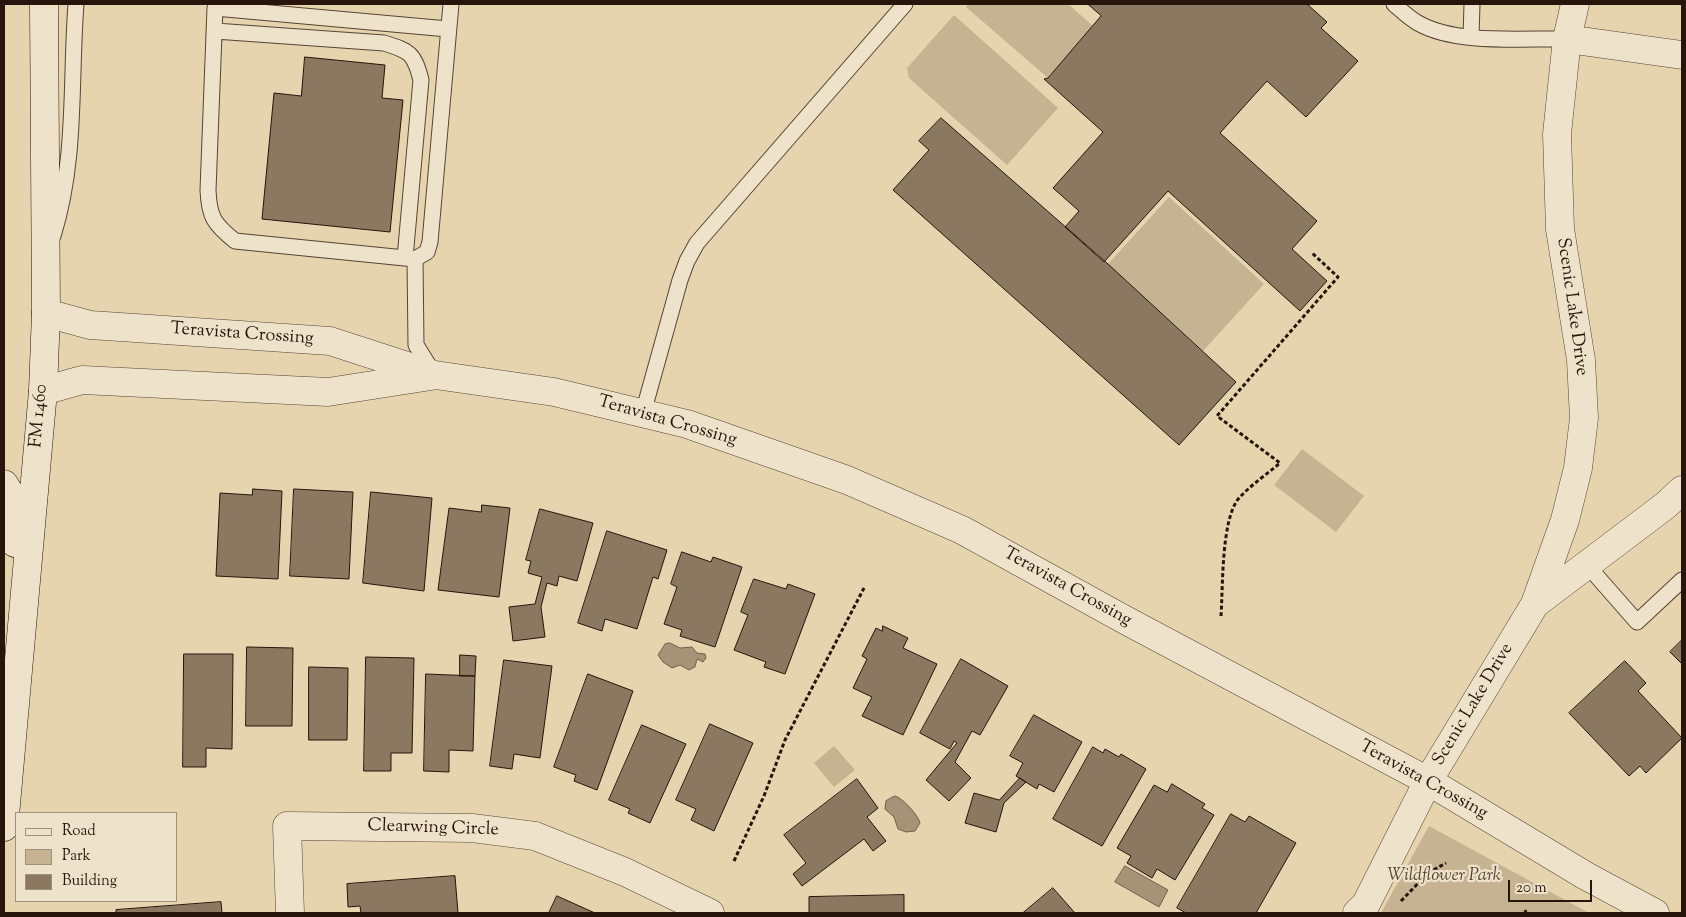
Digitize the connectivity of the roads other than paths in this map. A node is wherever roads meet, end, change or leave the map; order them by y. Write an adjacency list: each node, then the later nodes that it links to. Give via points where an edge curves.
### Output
1 (44, 4): 15 (street, FM 1460 / FM 1460)
2 (76, 4): 15 (lane, via 71,66 71,146 63,204)
3 (451, 4): 9 (lane)
4 (905, 4): 19 (lane, via 697,243 680,280)
5 (1394, 4): 11 (lane, via 1419,24)
6 (1472, 4): 11 (lane)
7 (1575, 4): 12 (street, Scenic Lake Drive)
8 (216, 6): 9 (lane); 10 (lane)
9 (448, 29): 14 (lane, via 430,242 427,252)
10 (215, 30): 14 (lane, via 208,190 209,209 218,227 235,241); 14 (lane, via 384,43 403,49 416,60 422,80)
11 (1471, 37): 12 (lane)
12 (1567, 38): 13 (street); 24 (street, Scenic Lake Drive, via 1557,134 1560,229 1581,360 1584,418 1578,468 1566,520)
13 (1682, 55)
14 (410, 259): 17 (lane, via 416,345)
15 (45, 261): 16 (street, FM 1460 / FM 1460)
16 (46, 313): 17 (street, Teravista Crossing, via 90,325 330,341); 18 (street, FM 1460 / FM 1460)
17 (435, 375): 18 (street, Teravista Crossing, via 328,392 82,380); 19 (street, Teravista Crossing, via 554,392)
18 (43, 391): 25 (street, FM 1460 / FM 1460)
19 (643, 414): 26 (street, Teravista Crossing, via 687,424 847,480 962,530)
20 (4, 484): 25 (street, via 12,497)
21 (1682, 490): 22 (street, Scenic Lake Drive)
22 (1586, 565): 23 (lane, via 1637,622); 24 (street, Scenic Lake Drive)
23 (1682, 580)
24 (1535, 604): 26 (street, Scenic Lake Drive)
25 (20, 640): 27 (street, FM 1460 / FM 1460)
26 (1428, 781): 30 (street, Scenic Lake Drive, via 1366,904); 31 (street, Teravista Crossing, via 1586,876)
27 (4, 827)
28 (290, 913): 29 (street, Clearwing Circle, via 287,826 472,828 535,836 625,872)
29 (710, 913)
30 (1358, 913)
31 (1655, 913)

